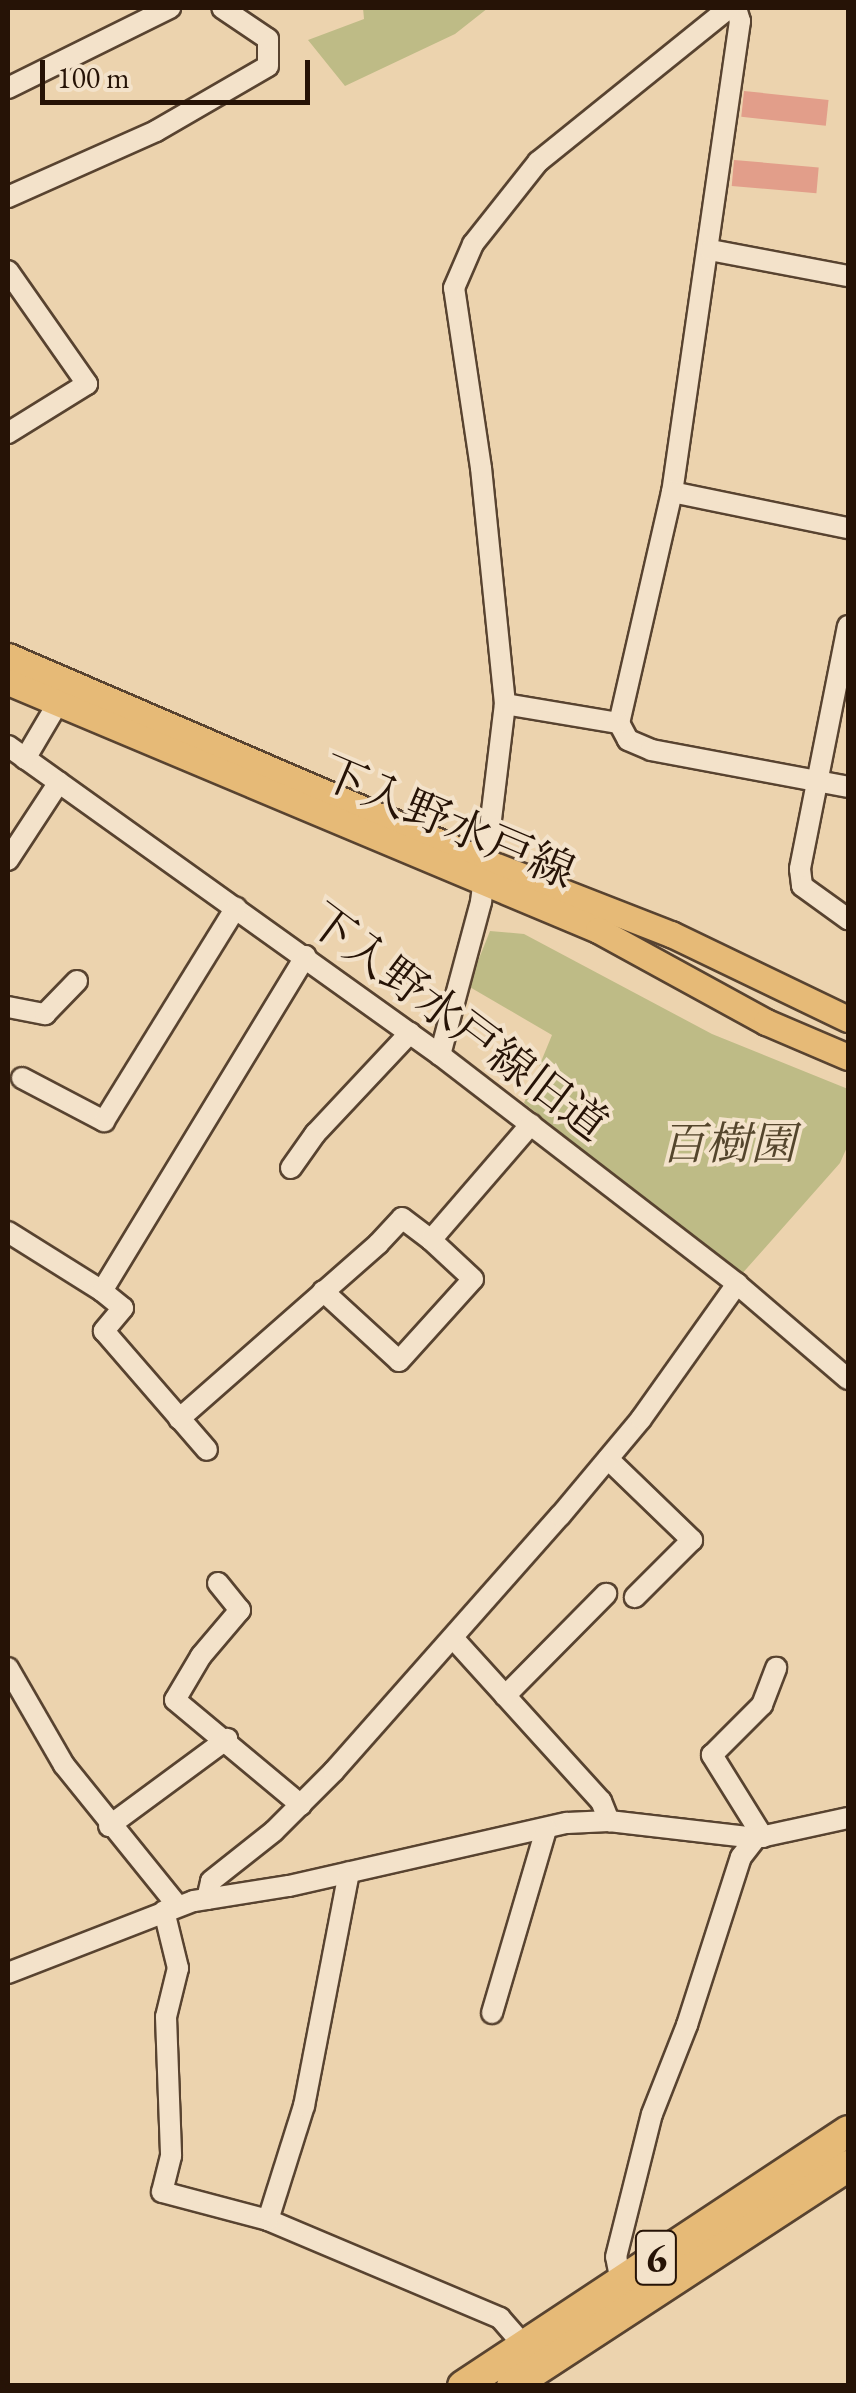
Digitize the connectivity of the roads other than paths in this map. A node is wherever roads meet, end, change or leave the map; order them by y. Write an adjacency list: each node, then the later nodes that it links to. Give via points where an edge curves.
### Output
1 (170, 8): 4 (street)
2 (222, 8): 5 (street, via 268,39 268,66 156,131)
3 (732, 8): 6 (street, via 740,21); 17 (street, via 538,162 473,244 454,288)
4 (8, 88)
5 (8, 197)
6 (710, 250): 8 (street); 11 (street)
7 (8, 271): 9 (street)
8 (848, 276)
9 (14, 292): 10 (street, via 87,384)
10 (8, 434)
11 (672, 492): 12 (street); 18 (street)
12 (848, 528)
13 (848, 626): 21 (street)
14 (8, 656): 25 (main road, 下入野水戸線)
15 (8, 682): 16 (main road, 下入野水戸線)
16 (58, 703): 20 (street); 25 (main road, 下入野水戸線)
17 (505, 704): 18 (street); 25 (street)
18 (619, 723): 21 (street, via 628,740 651,750)
19 (8, 746): 20 (street, 下入野水戸線旧道)
20 (25, 759): 22 (street, 下入野水戸線旧道)
21 (818, 781): 23 (street); 27 (street, via 802,886)
22 (59, 782): 24 (street); 26 (street, 下入野水戸線旧道)
23 (848, 787)
24 (8, 860)
25 (485, 873): 31 (main road, 下入野水戸線, via 670,934); 33 (street); 34 (main road, 下入野水戸線, via 766,1022)
26 (236, 906): 28 (street, 下入野水戸線旧道); 35 (street, via 104,1121)
27 (848, 918)
28 (306, 956): 32 (street, 下入野水戸線旧道); 41 (street)
29 (77, 981): 30 (street, via 45,1014)
30 (8, 1007)
31 (848, 1019)
32 (410, 1033): 33 (street, 下入野水戸線旧道); 37 (street)
33 (440, 1055): 36 (street, 下入野水戸線旧道)
34 (848, 1056)
35 (22, 1078)
36 (531, 1124): 39 (street); 40 (street, 下入野水戸線旧道)
37 (291, 1168)
38 (8, 1232): 41 (street)
39 (431, 1240): 42 (street, via 402,1218); 42 (street, via 473,1279 399,1361)
40 (737, 1284): 43 (street, 下入野水戸線旧道); 46 (street)
41 (102, 1291): 44 (street, via 123,1308 104,1332)
42 (323, 1291): 44 (street)
43 (848, 1378)
44 (179, 1419): 45 (street)
45 (207, 1450)
46 (608, 1459): 49 (street, via 692,1540); 50 (street)
47 (218, 1583): 54 (street, via 240,1610 175,1700)
48 (606, 1594): 53 (street)
49 (635, 1598)
50 (453, 1638): 53 (street); 55 (street)
51 (776, 1668): 60 (street, via 762,1705 712,1755)
52 (11, 1682): 58 (street)
53 (504, 1696): 57 (street, via 601,1801)
54 (227, 1738): 55 (street); 58 (street)
55 (301, 1804): 62 (street, via 211,1881)
56 (848, 1818): 60 (street)
57 (609, 1821): 59 (street); 60 (street)
58 (109, 1826): 63 (street)
59 (546, 1828): 61 (street); 65 (street)
60 (760, 1838): 69 (street, via 742,1856 652,2114 616,2257)
61 (349, 1872): 62 (street); 68 (street, via 304,2106)
62 (207, 1899): 63 (street)
63 (171, 1908): 64 (street); 68 (street, via 178,1968 166,2017 172,2156 162,2192)
64 (8, 1973)
65 (492, 2013)
66 (848, 2132): 69 (highway, 6)
67 (848, 2166): 72 (highway, 6)
68 (268, 2220): 70 (street, via 500,2318)
69 (621, 2282): 70 (highway, 6)
70 (524, 2346): 71 (highway, 6)
71 (464, 2386)
72 (512, 2386)

